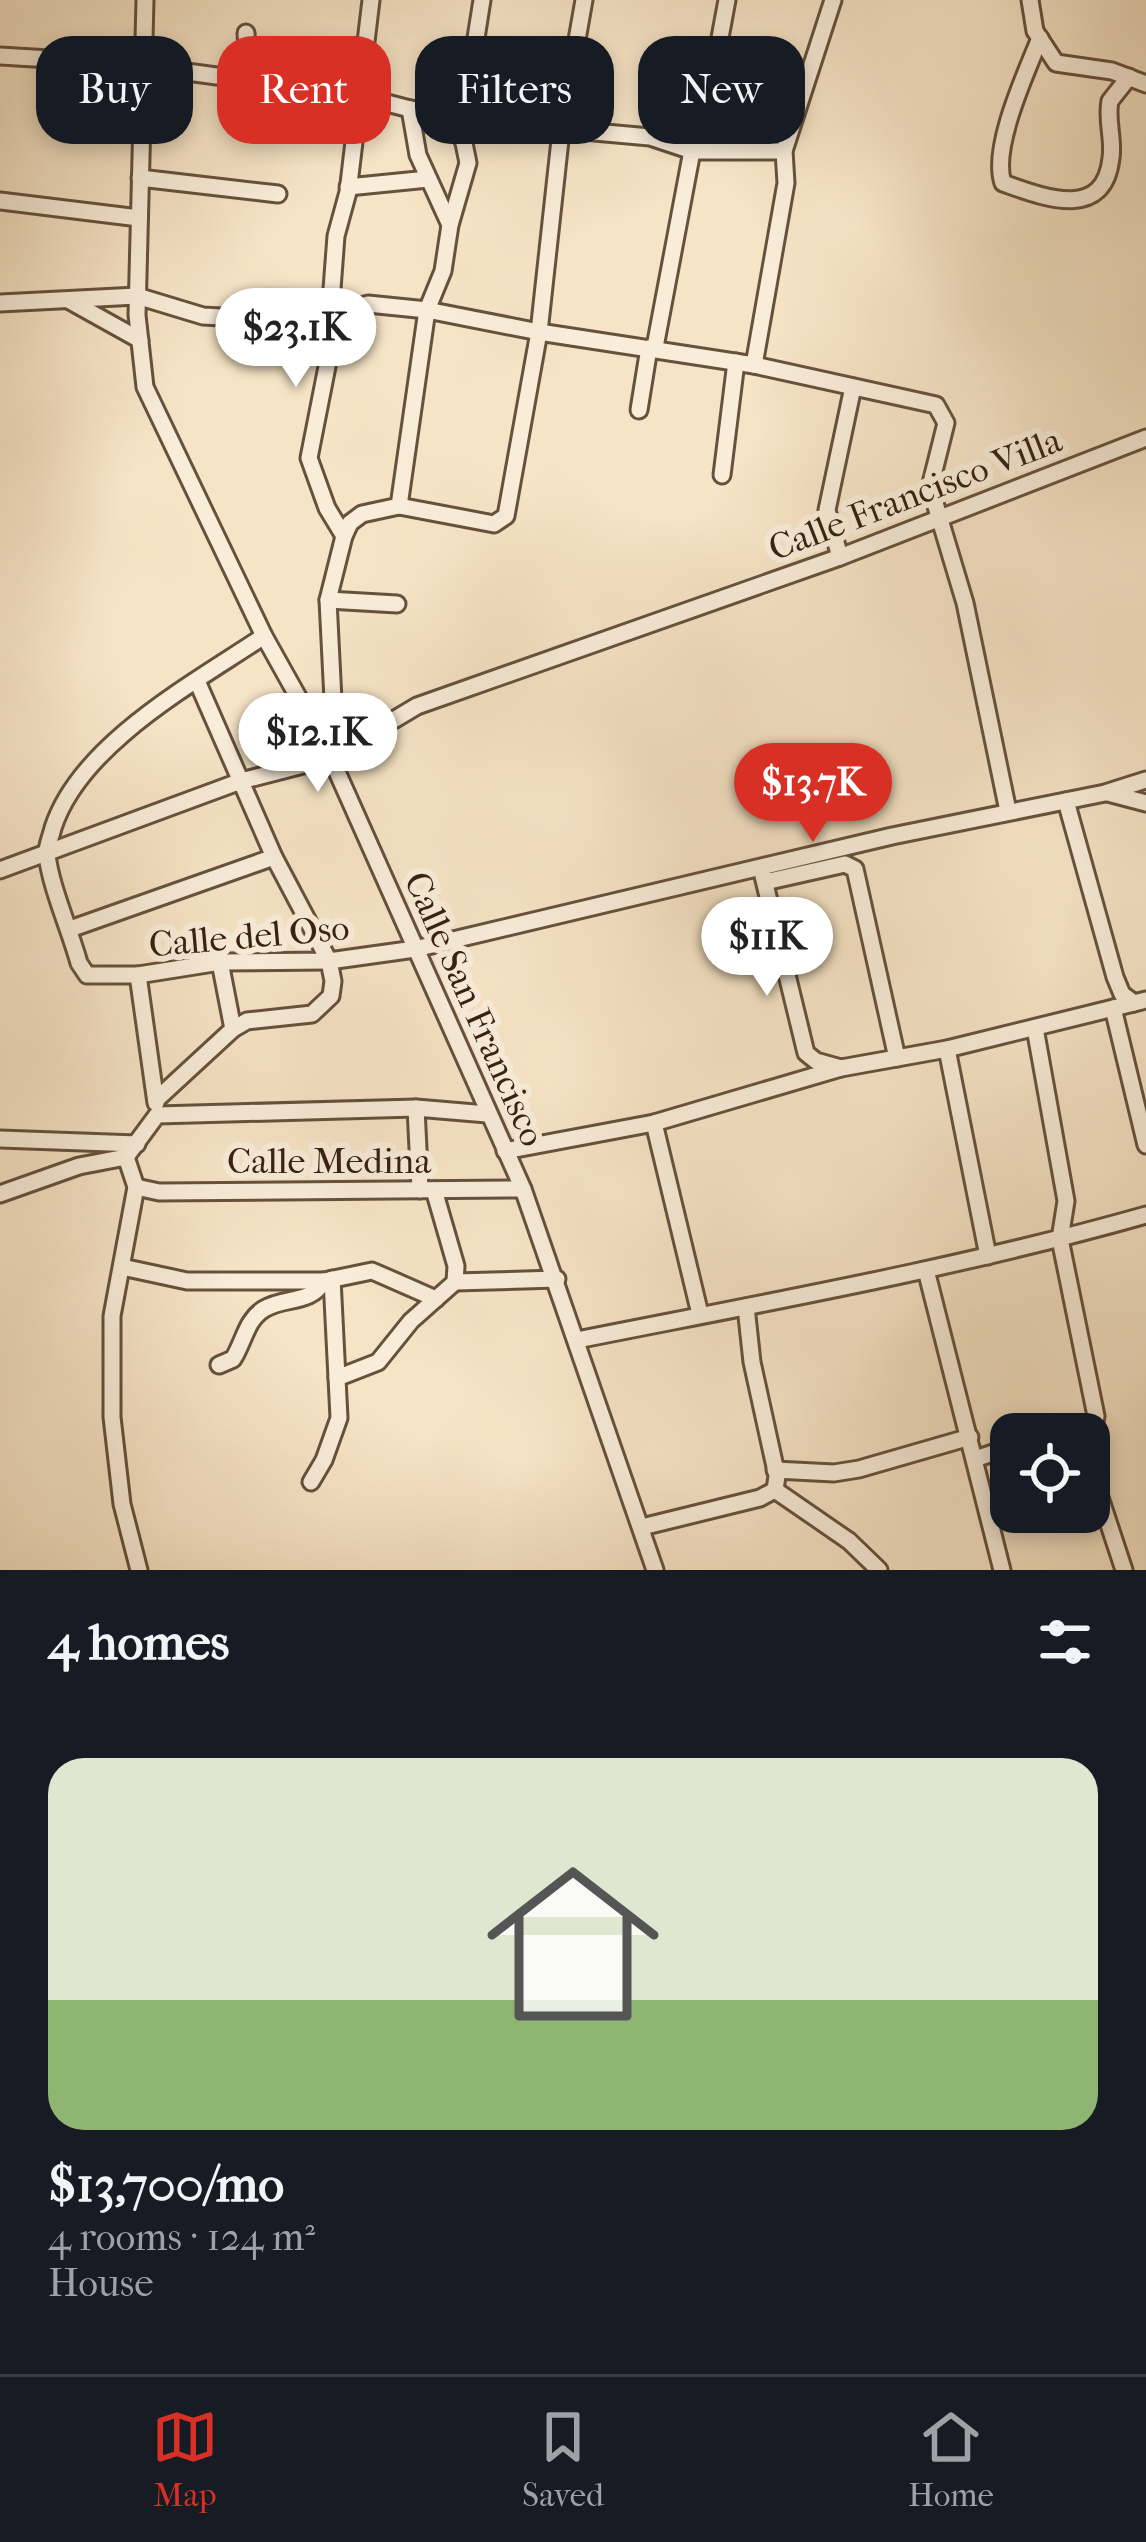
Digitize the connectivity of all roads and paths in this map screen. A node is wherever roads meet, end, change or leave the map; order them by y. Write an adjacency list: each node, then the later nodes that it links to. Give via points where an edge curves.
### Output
1 (145, 0): 9 (street, Calle San Francisco)
2 (371, 0): 11 (street)
3 (482, 0): 12 (street)
4 (584, 0): 13 (street)
5 (727, 0): 14 (street)
6 (833, 0): 29 (street)
7 (1030, 0): 15 (street)
8 (246, 33): 10 (street)
9 (144, 36)
10 (246, 36)
11 (365, 36)
12 (476, 36)
13 (578, 36)
14 (720, 36)
15 (1040, 38): 18 (street, via 1062,66); 18 (street, via 1006,134 1003,184 1053,200 1090,196 1106,182 1110,101)
16 (0, 56): 17 (street)
17 (36, 58)
18 (1129, 77): 19 (street)
19 (1146, 84)
20 (391, 104): 21 (street)
21 (410, 109): 22 (street); 31 (street)
22 (415, 109)
23 (614, 135): 28 (street)
24 (141, 144): 30 (street, Calle San Francisco)
25 (352, 144): 32 (street)
26 (464, 144): 36 (street, via 468,163)
27 (560, 144): 42 (street)
28 (692, 151): 29 (street); 44 (street)
29 (784, 151): 46 (street, via 787,184)
30 (140, 178): 33 (street); 35 (street, Calle San Francisco)
31 (428, 179): 32 (street); 36 (street)
32 (348, 188): 41 (street)
33 (278, 194)
34 (0, 201): 35 (street)
35 (139, 218): 37 (street, Calle San Francisco)
36 (450, 225): 40 (street)
37 (137, 296): 38 (street); 41 (street, via 203,316); 43 (street, Calle San Francisco)
38 (67, 299): 39 (street); 43 (street)
39 (0, 303)
40 (428, 310): 41 (street, via 368,304); 42 (street); 51 (street)
41 (332, 316): 53 (street, via 309,458)
42 (539, 332): 44 (street); 51 (street, via 506,516 494,524)
43 (140, 340): 57 (street, Calle San Francisco, via 145,386)
44 (652, 348): 45 (street); 48 (street)
45 (736, 362): 46 (street); 50 (street)
46 (754, 365): 47 (street)
47 (853, 387): 52 (street, via 929,403 945,415 931,483); 54 (street, via 827,509)
48 (639, 410)
49 (1146, 438): 52 (street, Calle Francisco Villa)
50 (722, 475)
51 (399, 506): 53 (street, via 362,514)
52 (938, 521): 54 (street, Calle Francisco Villa); 65 (street, via 965,603)
53 (344, 536): 55 (street)
54 (839, 557): 59 (street, Calle Francisco Villa, via 417,706)
55 (328, 600): 56 (street); 59 (street)
56 (397, 604)
57 (264, 636): 58 (street); 59 (street, Calle San Francisco)
58 (197, 681): 61 (street); 66 (street, via 92,765 58,815)
59 (328, 752): 61 (street, Calle Francisco Villa); 71 (street, Calle San Francisco)
60 (1146, 780): 62 (street)
61 (241, 781): 66 (street, Calle Francisco Villa); 67 (street)
62 (1105, 793): 63 (street); 64 (street)
63 (1066, 801): 65 (street); 75 (street, via 1115,977 1122,994)
64 (1146, 803)
65 (1008, 811): 69 (street)
66 (46, 852): 68 (street, Calle Francisco Villa); 70 (street)
67 (274, 856): 70 (street); 72 (street)
68 (0, 870)
69 (763, 875): 71 (street, Calle del Oso); 80 (street, via 845,863 855,869); 81 (street, via 806,1053)
70 (70, 928): 74 (street, Calle del Oso, via 87,975)
71 (415, 949): 72 (street, Calle del Oso); 84 (street, Calle San Francisco)
72 (329, 961): 73 (street, Calle del Oso); 78 (street, via 334,981 323,1006)
73 (220, 962): 74 (street, Calle del Oso); 78 (street)
74 (139, 975): 82 (street)
75 (1140, 1002): 76 (street)
76 (1113, 1008): 77 (street); 88 (street)
77 (1035, 1028): 79 (street); 97 (street, via 1066,1201)
78 (233, 1029): 82 (street)
79 (947, 1049): 80 (street); 98 (street)
80 (897, 1058): 81 (street)
81 (842, 1068): 85 (street)
82 (157, 1107): 83 (street); 89 (street)
83 (416, 1108): 84 (street); 94 (street)
84 (487, 1114): 90 (street, Calle San Francisco)
85 (654, 1123): 90 (street); 106 (street)
86 (0, 1139): 87 (street)
87 (106, 1143): 89 (street); 91 (street)
88 (1146, 1145)
89 (132, 1150): 91 (street); 92 (street)
90 (505, 1150): 93 (street, Calle San Francisco)
91 (105, 1161): 95 (street)
92 (136, 1187): 94 (street, Calle Medina); 99 (street)
93 (523, 1189): 94 (street, Calle Medina); 101 (street, Calle San Francisco)
94 (427, 1190): 103 (street)
95 (0, 1194)
96 (1146, 1215): 97 (street)
97 (1060, 1238): 98 (street); 122 (street, via 1096,1416 1089,1464)
98 (988, 1256): 100 (street)
99 (122, 1267): 102 (street, via 187,1281); 118 (street, via 112,1316 112,1417)
100 (926, 1270): 105 (street); 110 (street)
101 (557, 1279): 103 (street); 107 (street, Calle San Francisco)
102 (328, 1280): 104 (street, via 372,1271); 108 (street, via 304,1299 264,1308 233,1359); 109 (street)
103 (455, 1282): 104 (street)
104 (436, 1299): 109 (street, via 378,1362)
105 (746, 1307): 106 (street); 113 (street)
106 (700, 1314): 107 (street)
107 (578, 1340): 117 (street, Calle San Francisco)
108 (219, 1365)
109 (338, 1378): 114 (street, via 339,1418)
110 (970, 1437): 112 (street); 113 (street, via 859,1469)
111 (990, 1454): 112 (street)
112 (975, 1459): 116 (street)
113 (775, 1469): 115 (street)
114 (311, 1483)
115 (775, 1490): 117 (street); 120 (street)
116 (988, 1511): 121 (street)
117 (642, 1527): 119 (street, Calle San Francisco)
118 (139, 1570)
119 (655, 1570)
120 (879, 1570)
121 (1002, 1570)
122 (1124, 1570)

